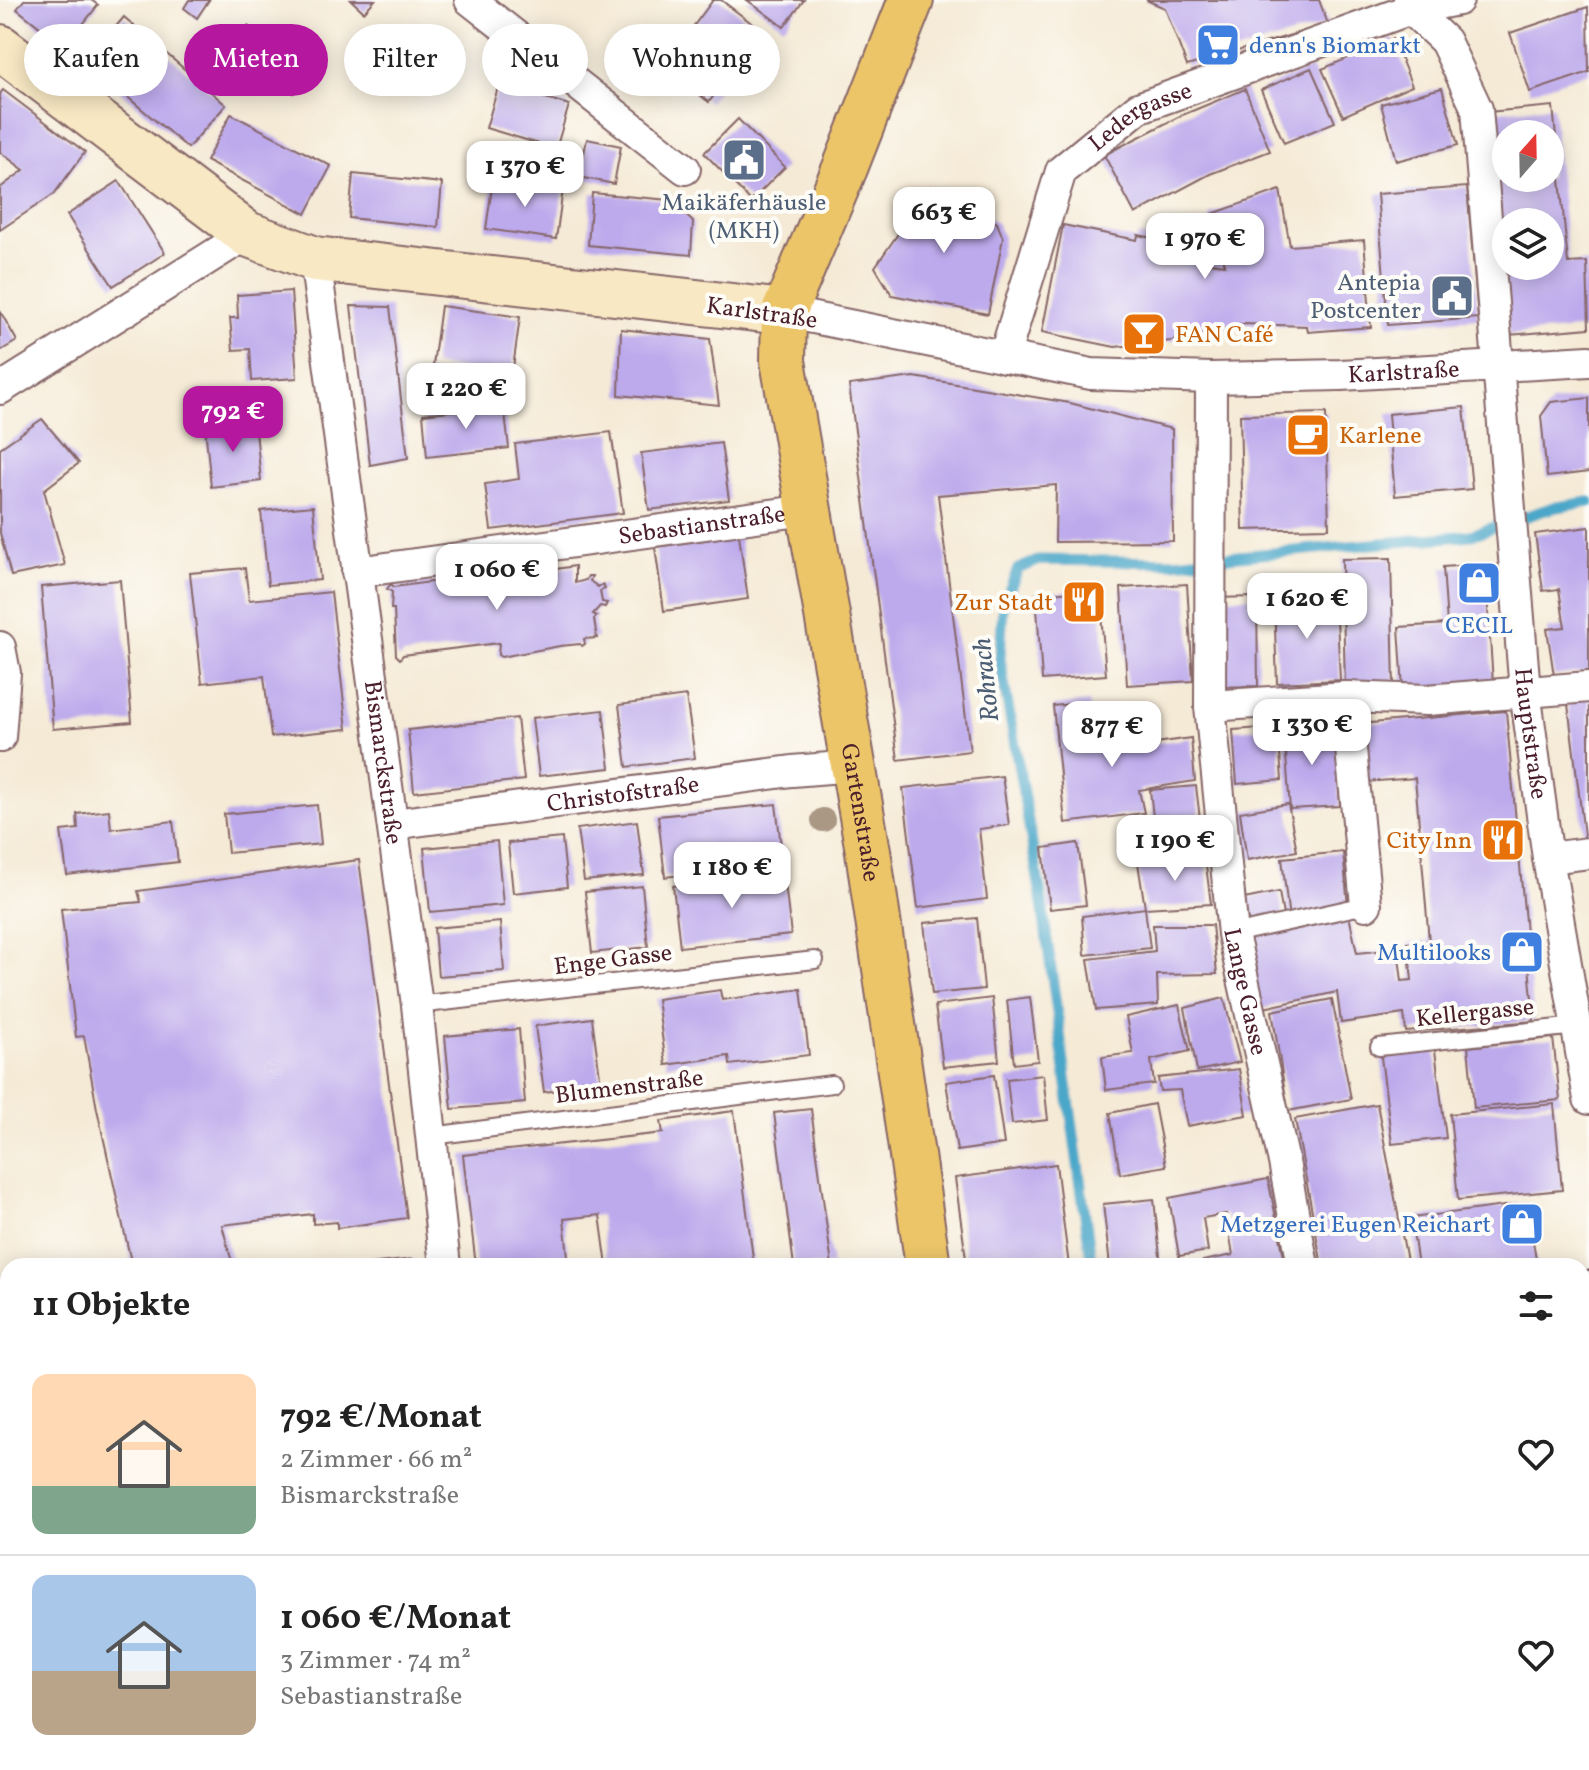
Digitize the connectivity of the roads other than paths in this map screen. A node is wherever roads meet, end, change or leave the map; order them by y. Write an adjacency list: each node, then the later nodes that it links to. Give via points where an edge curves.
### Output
1 (470, 0): 6 (street)
2 (911, 0): 9 (main road)
3 (1458, 0): 4 (street, Ledergasse)
4 (1410, 5): 10 (street, Ledergasse, via 1138,108 1061,171); 12 (street, Hauptstraße, via 1445,41 1477,109)
5 (0, 47): 7 (main road, Karlstraße)
6 (685, 169)
7 (247, 234): 8 (main road, Karlstraße); 14 (street)
8 (315, 259): 9 (main road, Karlstraße); 16 (street, Bismarckstraße)
9 (784, 312): 10 (street, Karlstraße); 15 (main road, Gartenstraße, via 783,361)
10 (1004, 357): 13 (street, Karlstraße, via 1091,374)
11 (1589, 361): 12 (street, Karlstraße)
12 (1499, 366): 13 (street, Karlstraße); 19 (street, Hauptstraße)
13 (1211, 378): 21 (street, Lange Gasse)
14 (0, 389)
15 (807, 510): 16 (street, Sebastianstraße); 23 (main road, Gartenstraße)
16 (357, 572): 24 (street, Bismarckstraße)
17 (0, 647): 22 (street, via 5,673)
18 (1589, 687): 19 (street)
19 (1525, 691): 20 (street, via 1427,700); 26 (street, Hauptstraße)
20 (1346, 697): 21 (street); 27 (street)
21 (1210, 706): 28 (street, Lange Gasse)
22 (0, 737)
23 (854, 766): 24 (street, Christofstraße); 37 (main road, Gartenstraße)
24 (393, 824): 30 (street, Bismarckstraße)
25 (1589, 853): 26 (street)
26 (1548, 858): 31 (street, Hauptstraße)
27 (1366, 905): 28 (lane)
28 (1233, 934): 38 (street, Lange Gasse)
29 (815, 960): 30 (lane, Enge Gasse)
30 (417, 1005): 35 (street, Bismarckstraße)
31 (1577, 1026): 32 (lane, Kellergasse); 34 (street, Hauptstraße)
32 (1379, 1047)
33 (832, 1084): 35 (lane, Blumenstraße)
34 (1589, 1094)
35 (432, 1136): 36 (street, Bismarckstraße)
36 (444, 1258)
37 (927, 1258)
38 (1302, 1258)

